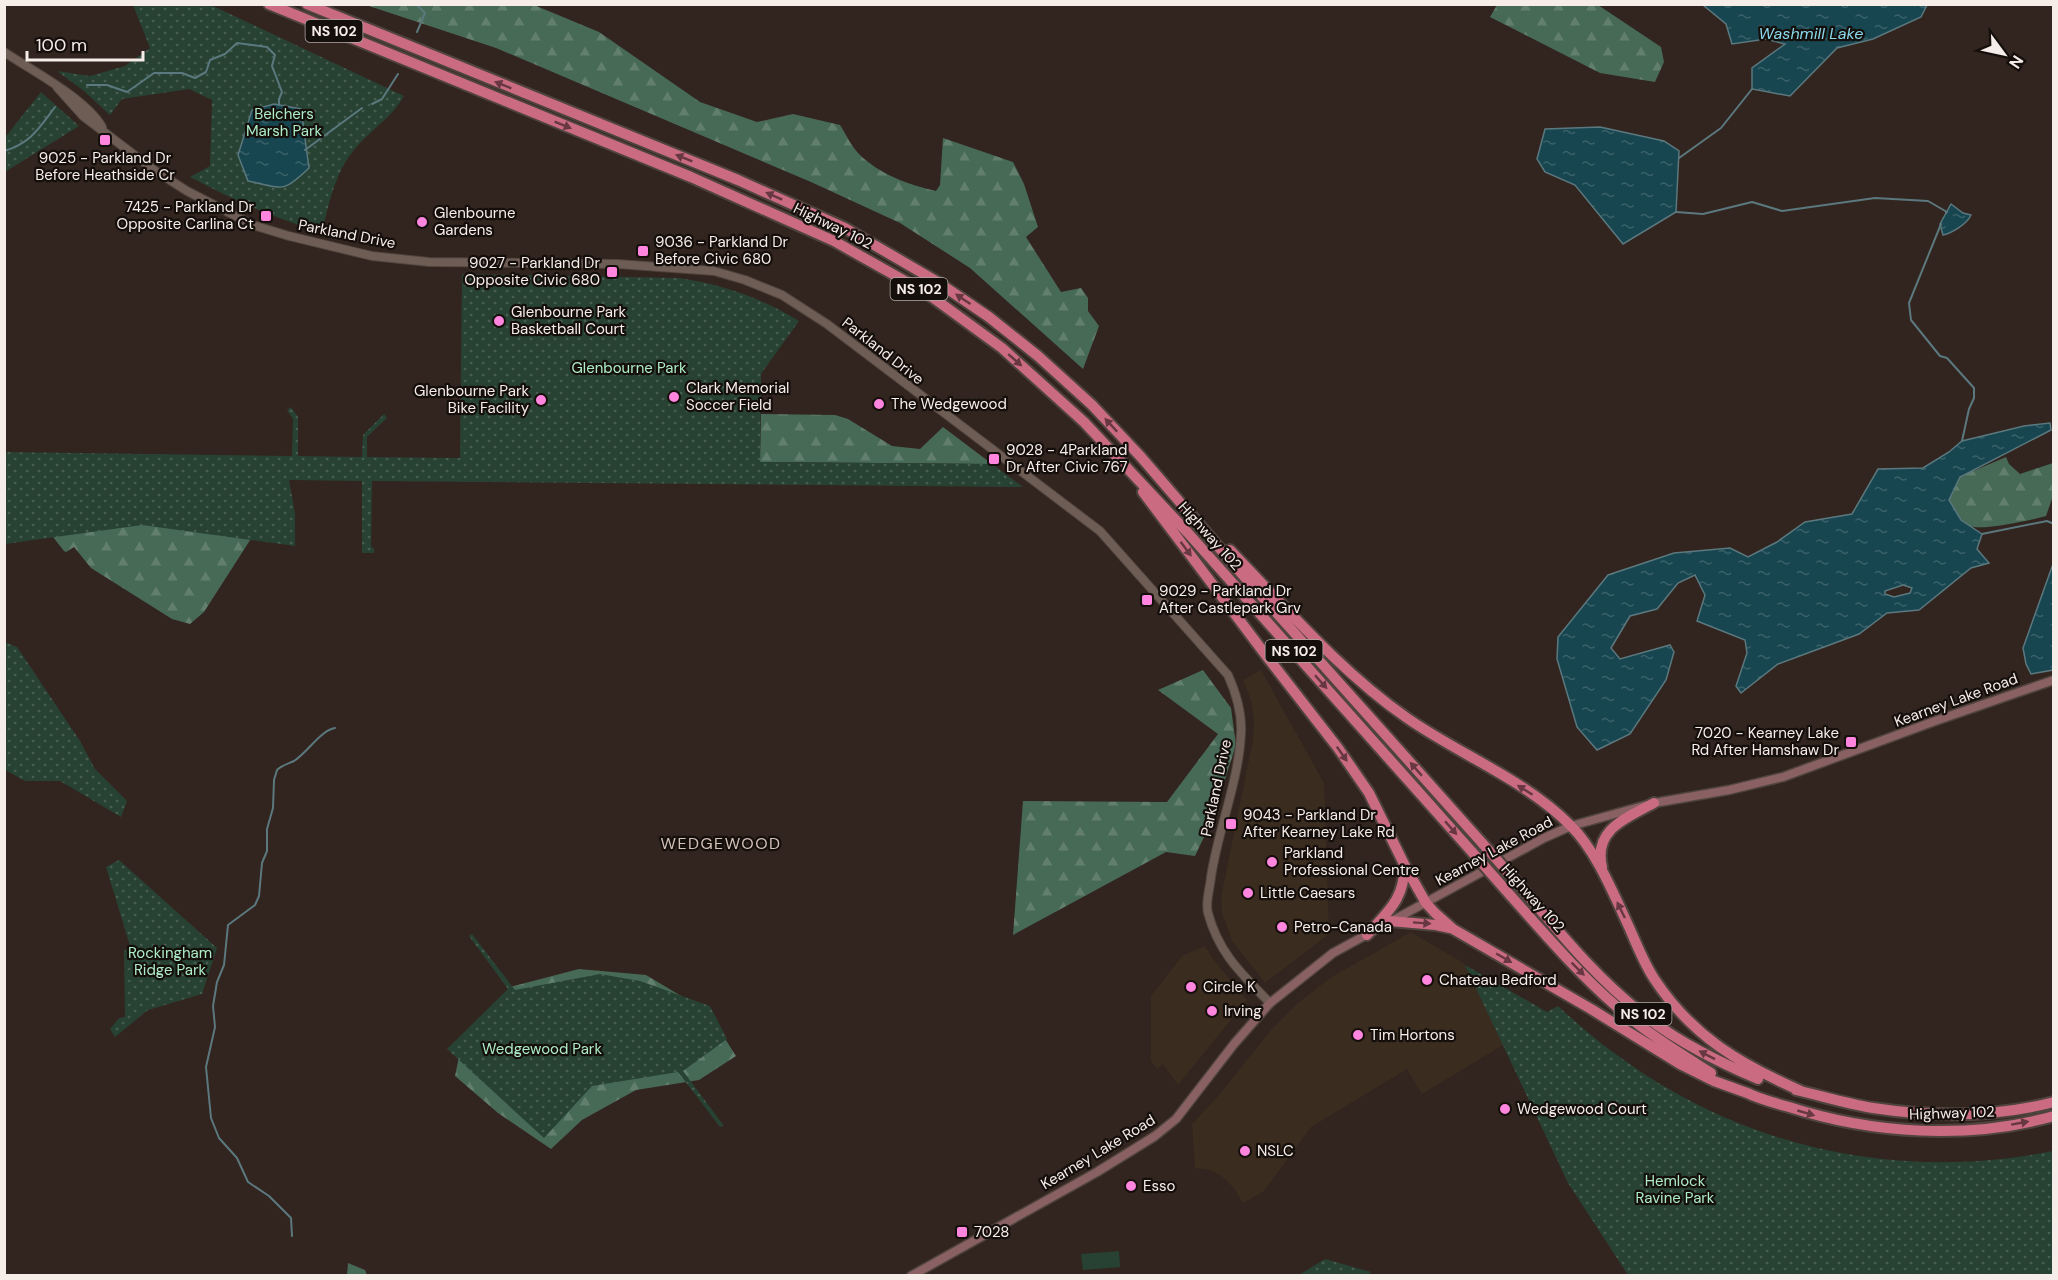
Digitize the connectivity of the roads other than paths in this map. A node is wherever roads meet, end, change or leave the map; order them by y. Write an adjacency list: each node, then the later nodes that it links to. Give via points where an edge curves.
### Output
1 (269, 4): 4 (highway, Highway 102 / NS 102, one-way to 4, via 691,177 834,241 928,294 1002,348)
2 (307, 4): 5 (highway, Highway 102 / NS 102, one-way to 2, via 1092,405 1014,336 936,281 845,228 738,180)
3 (4, 52): 15 (street, Parkland Drive, via 89,110 104,131 154,171 253,225 372,256 429,262 655,266 714,271 745,280 783,295 827,324 1003,456 1100,531 1228,675 1238,701 1241,732 1207,910 1220,947)
4 (1113, 452): 9 (highway, one-way to 9, via 1370,793); 17 (highway, Highway 102 / NS 102, one-way to 17, bridge, via 1564,956 1615,1005 1667,1046)
5 (1165, 484): 8 (highway, one-way to 5, via 1544,802 1409,719 1366,687); 16 (highway, Highway 102 / NS 102, one-way to 5, bridge, via 1770,1083 1689,1045 1645,1016 1610,985)
6 (2054, 680): 7 (main road, Kearney Lake Road, via 1783,777)
7 (1654, 803): 8 (main road, Kearney Lake Road); 10 (highway, via 1609,830 1599,856)
8 (1571, 826): 10 (highway); 11 (main road, Kearney Lake Road)
9 (1405, 866): 11 (highway); 14 (highway, via 1400,895)
10 (1605, 879): 16 (highway, one-way to 10, via 1738,1060 1678,1011 1654,979)
11 (1426, 903): 12 (main road, Kearney Lake Road); 13 (highway)
12 (1390, 921): 13 (highway, one-way to 13); 14 (main road, Kearney Lake Road)
13 (1453, 929): 17 (highway, one-way to 17, via 1680,1065)
14 (1367, 935): 15 (main road, Kearney Lake Road, via 1333,953)
15 (1270, 1003): 20 (main road, Kearney Lake Road, via 1176,1119 1155,1136)
16 (1801, 1091): 18 (highway, Highway 102 / NS 102, via 1873,1108 1939,1114 2006,1111)
17 (1750, 1094): 19 (highway, Highway 102 / NS 102, one-way to 19, via 1831,1120 1902,1130 1973,1130)
18 (2054, 1101)
19 (2054, 1116)
20 (911, 1275)

